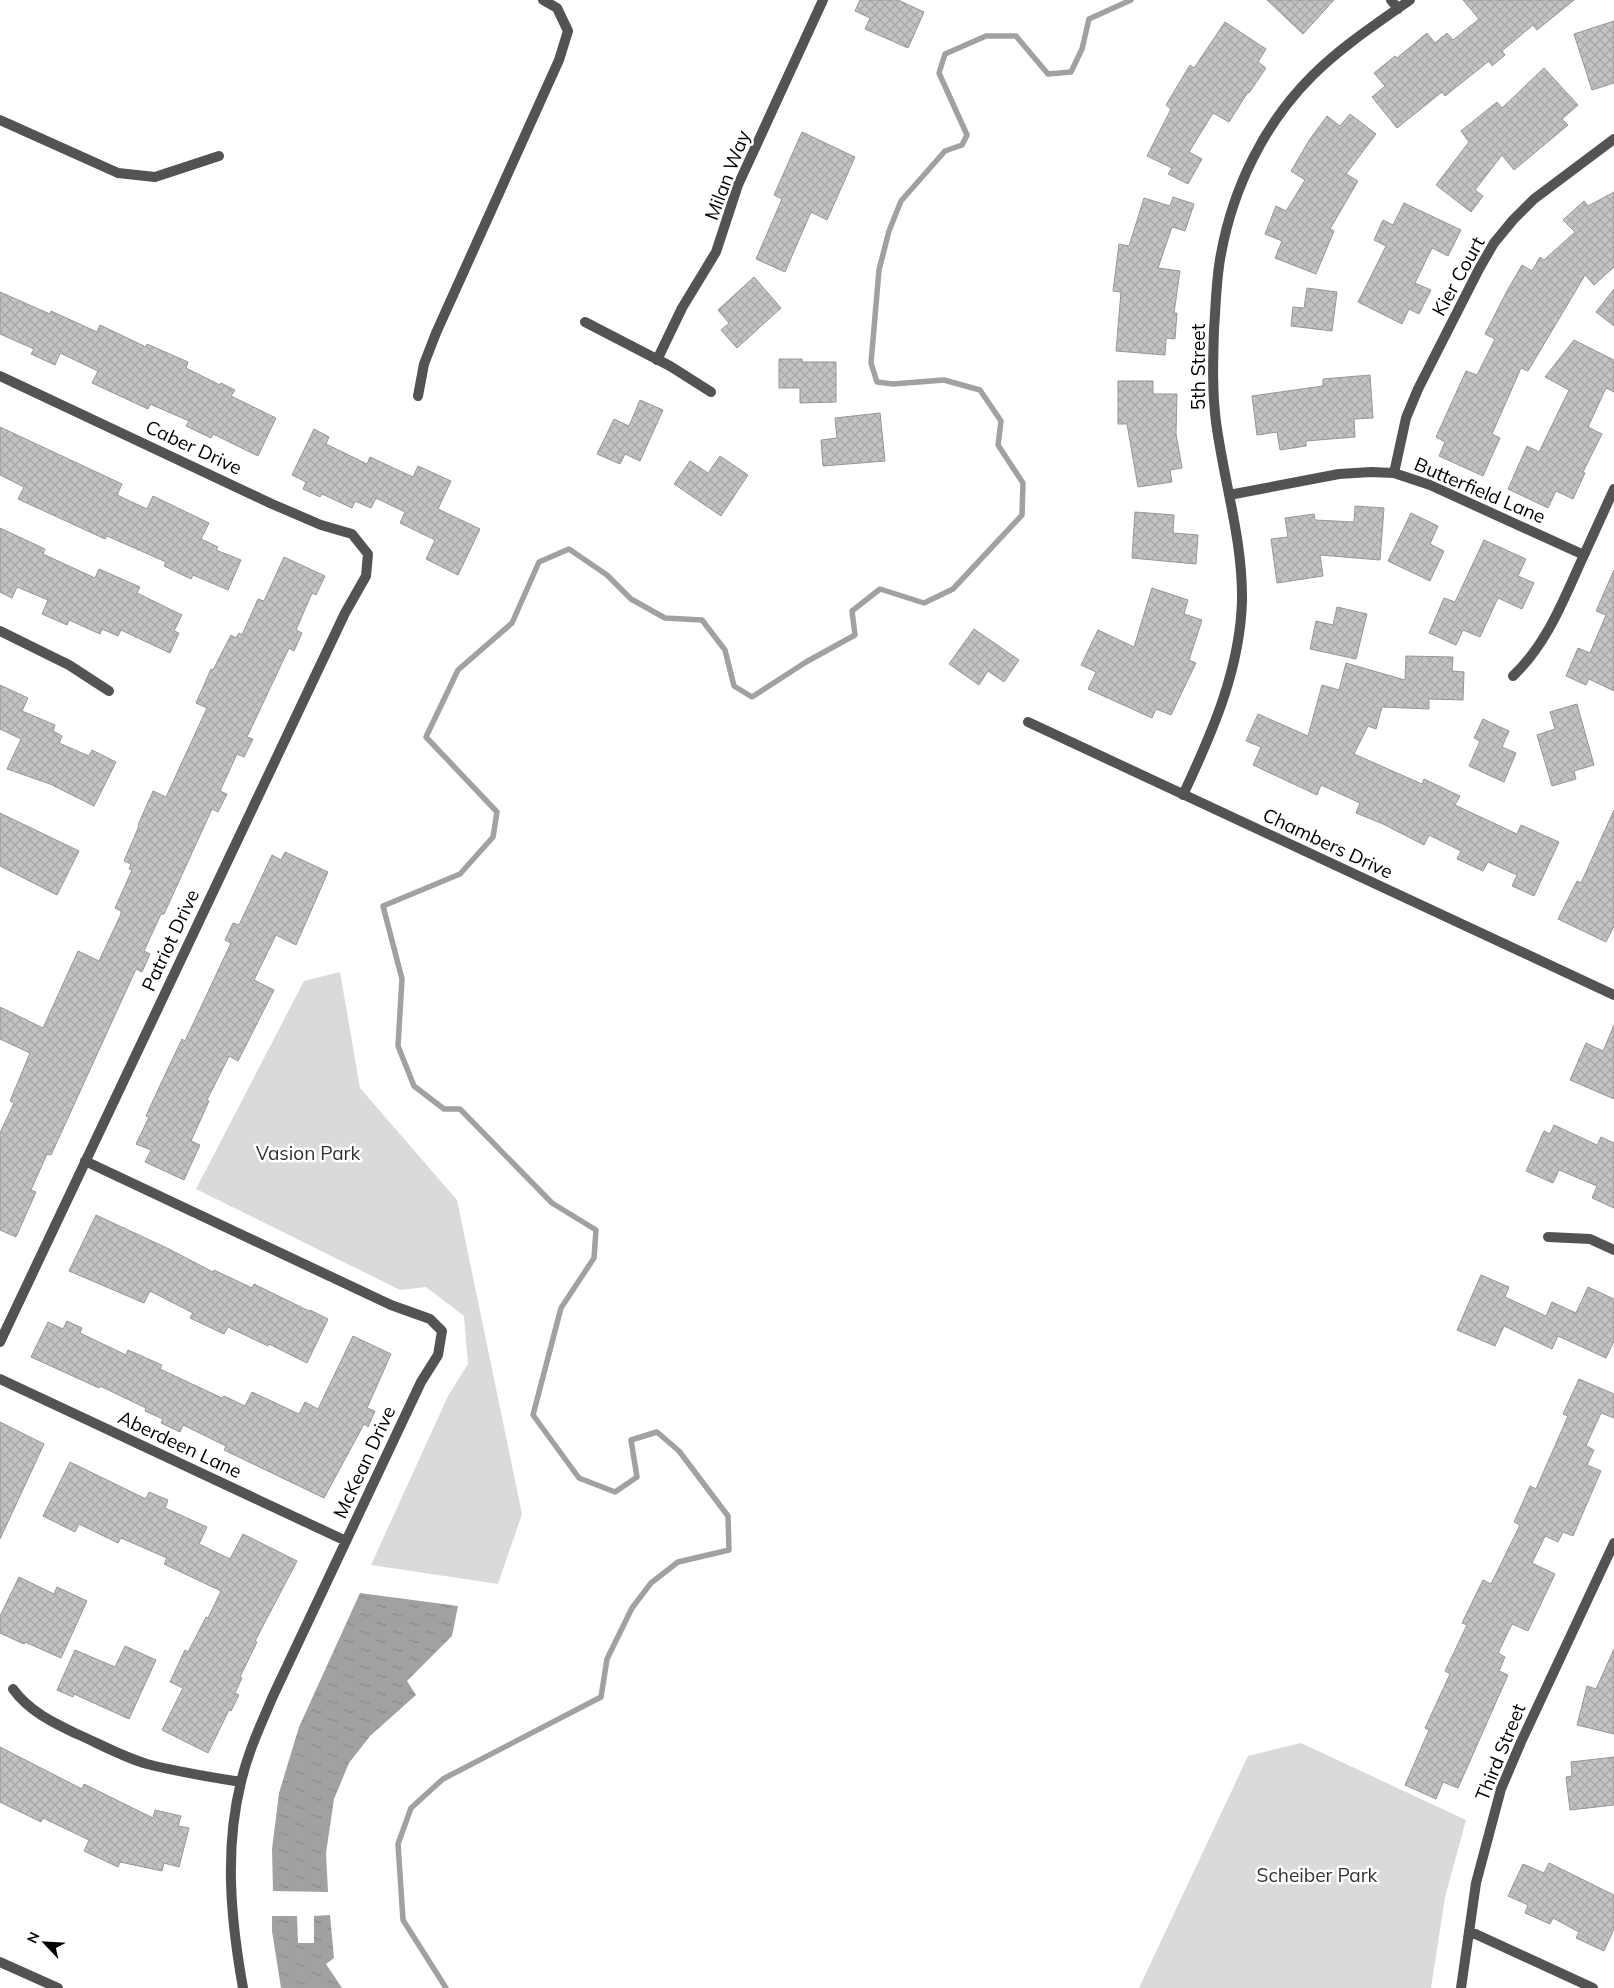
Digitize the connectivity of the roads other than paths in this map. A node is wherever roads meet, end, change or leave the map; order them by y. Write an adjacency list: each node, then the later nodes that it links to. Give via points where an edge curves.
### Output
1 (543, 0): 12 (street, via 557,8 568,31 559,60 436,333 424,364)
2 (823, 0): 9 (street, Milan Way, via 738,185 716,252 682,308)
3 (1410, 0): 4 (street, 5th Street)
4 (1394, 4): 15 (street, 5th Street, via 1337,52 1290,100 1266,134 1244,175 1230,214 1216,296 1212,370 1218,440)
5 (0, 120): 7 (street, via 118,173 155,177)
6 (1614, 139): 13 (street, Kier Court, via 1534,199 1494,243 1418,389 1406,418)
7 (219, 156)
8 (585, 322): 9 (street)
9 (657, 360): 11 (street)
10 (0, 376): 16 (street, Caber Drive, via 272,504 352,534)
11 (711, 392)
12 (418, 396)
13 (1394, 474): 15 (street, Butterfield Lane, via 1339,474); 17 (street, Butterfield Lane, via 1430,486)
14 (1614, 489): 17 (street)
15 (1228, 495): 22 (street, 5th Street, via 1239,557 1242,601 1238,640 1216,721)
16 (368, 554): 24 (street, Patriot Drive, via 366,576 345,612)
17 (1584, 555): 19 (street, via 1540,646)
18 (0, 631): 20 (street, via 69,665)
19 (1513, 676)
20 (108, 691)
21 (1028, 722): 22 (street, Chambers Drive)
22 (1183, 795): 23 (street, Chambers Drive)
23 (1614, 995)
24 (85, 1161): 27 (street, Patriot Drive); 29 (street, McKean Drive, via 391,1305 430,1319 442,1331 438,1355 421,1382)
25 (1548, 1237): 26 (street, via 1590,1239)
26 (1614, 1250)
27 (0, 1342)
28 (0, 1379): 29 (street, Aberdeen Lane)
29 (346, 1541): 32 (street, McKean Drive, via 273,1696)
30 (1614, 1543): 33 (street, Third Street, via 1501,1789 1476,1883)
31 (12, 1689): 32 (street, via 22,1702 42,1716 122,1755 173,1770)
32 (241, 1782): 36 (street, McKean Drive, via 231,1877 237,1954)
33 (1469, 1932): 37 (street, Third Street); 38 (street)
34 (0, 1962): 35 (street)
35 (58, 1988)
36 (244, 1988)
37 (1461, 1988)
38 (1593, 1988)

